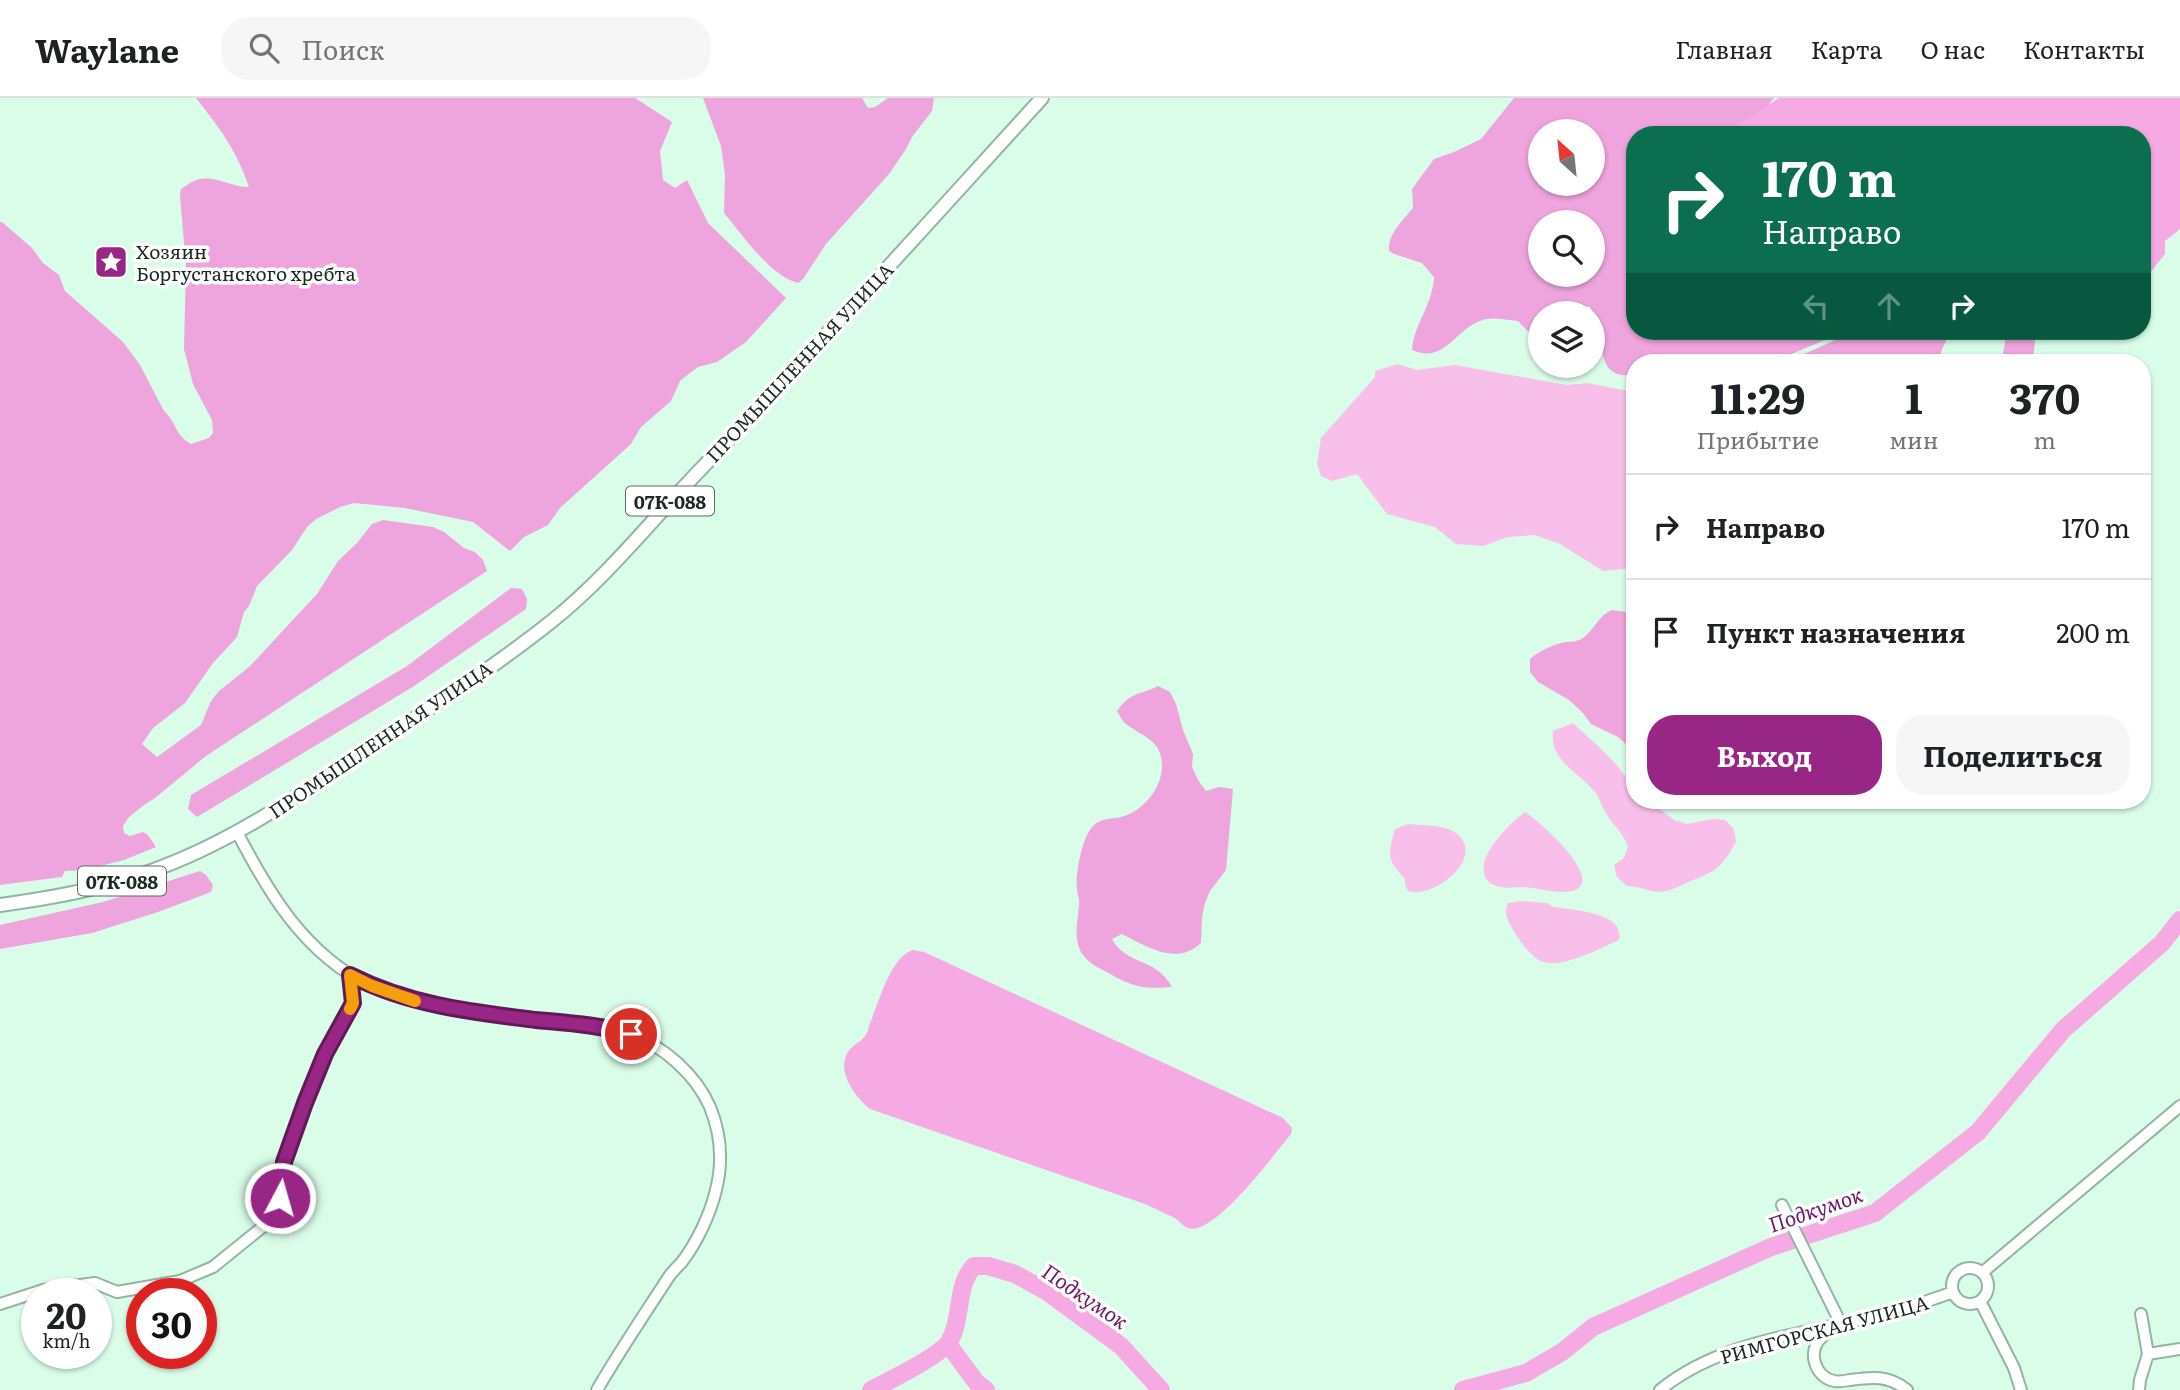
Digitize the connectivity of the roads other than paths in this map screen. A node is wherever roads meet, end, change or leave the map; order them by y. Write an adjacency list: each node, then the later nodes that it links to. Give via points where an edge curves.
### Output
1 (1042, 98): 2 (main road, ПРОМЫШЛЕННАЯ УЛИЦА / 07К-088, via 723,446 553,620 421,714)
2 (237, 832): 3 (main road, 07К-088, via 117,882); 4 (street, via 286,915)
3 (0, 905)
4 (350, 975): 10 (street, via 353,1003 305,1103 284,1162 276,1213 265,1225 213,1267 180,1281 117,1292 95,1283 43,1290); 15 (street, via 424,1004 631,1034 676,1062 706,1098 720,1142 716,1192 695,1241)
5 (2180, 1106): 7 (street)
6 (1782, 1205): 12 (street)
7 (1983, 1272): 8 (street, via 1960,1270 1953,1280); 9 (street, via 1988,1287)
8 (1953, 1292): 9 (street, via 1964,1303); 12 (street, РИМГОРСКАЯ УЛИЦА)
9 (1980, 1301): 18 (street)
10 (0, 1304)
11 (2141, 1314): 14 (street)
12 (1841, 1324): 16 (street, РИМГОРСКАЯ УЛИЦА, via 1801,1331 1713,1358); 17 (street, via 1819,1339 1813,1353 1824,1377 1836,1382 1887,1378)
13 (2180, 1349): 14 (street)
14 (2148, 1354): 19 (street)
15 (597, 1390)
16 (1660, 1390)
17 (1907, 1390)
18 (2021, 1390)
19 (2139, 1390)

